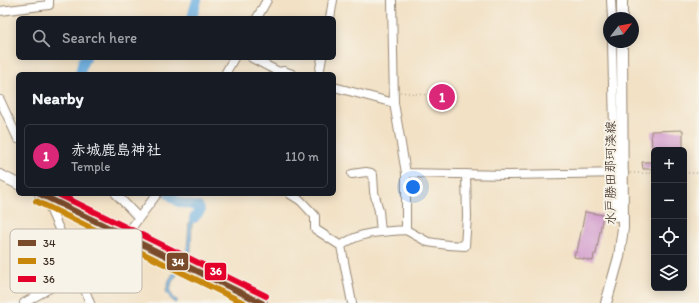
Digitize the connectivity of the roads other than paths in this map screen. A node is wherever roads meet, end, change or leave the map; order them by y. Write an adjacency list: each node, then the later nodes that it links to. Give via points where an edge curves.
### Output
1 (49, 0): 7 (street, via 50,5)
2 (267, 0): 10 (street)
3 (333, 0): 11 (street)
4 (392, 0): 22 (street)
5 (612, 0): 8 (street)
6 (622, 0): 9 (main road)
7 (0, 11)
8 (612, 12)
9 (622, 12)
10 (258, 16)
11 (330, 16)
12 (612, 48): 27 (street)
13 (622, 48): 27 (main road, 水戸勝田那珂湊線)
14 (233, 60): 17 (street)
15 (256, 60): 18 (street)
16 (322, 60): 19 (street)
17 (226, 72)
18 (279, 72)
19 (319, 72)
20 (336, 88): 22 (street)
21 (0, 100): 23 (street)
22 (394, 103): 24 (street)
23 (16, 135)
24 (406, 173): 26 (street); 40 (street)
25 (352, 174): 41 (street, via 371,172 373,175)
26 (466, 174): 27 (street); 40 (street, via 465,246 428,242)
27 (619, 174): 35 (street); 50 (main road, 水戸勝田那珂湊線, via 624,214 621,245)
28 (0, 175): 29 (main road)
29 (16, 183)
30 (43, 196): 37 (street)
31 (45, 196): 38 (main road)
32 (118, 196): 36 (street)
33 (156, 196): 36 (street)
34 (293, 196): 43 (street, via 315,216 315,228)
35 (616, 217)
36 (139, 218): 39 (street)
37 (58, 229)
38 (112, 229)
39 (129, 229)
40 (406, 230): 41 (street)
41 (381, 232): 43 (street, via 358,236)
42 (142, 244): 48 (main road)
43 (341, 246): 49 (street)
44 (41, 293): 46 (street)
45 (86, 293): 47 (street)
46 (24, 303)
47 (90, 303)
48 (262, 303)
49 (352, 303)
50 (606, 303)

